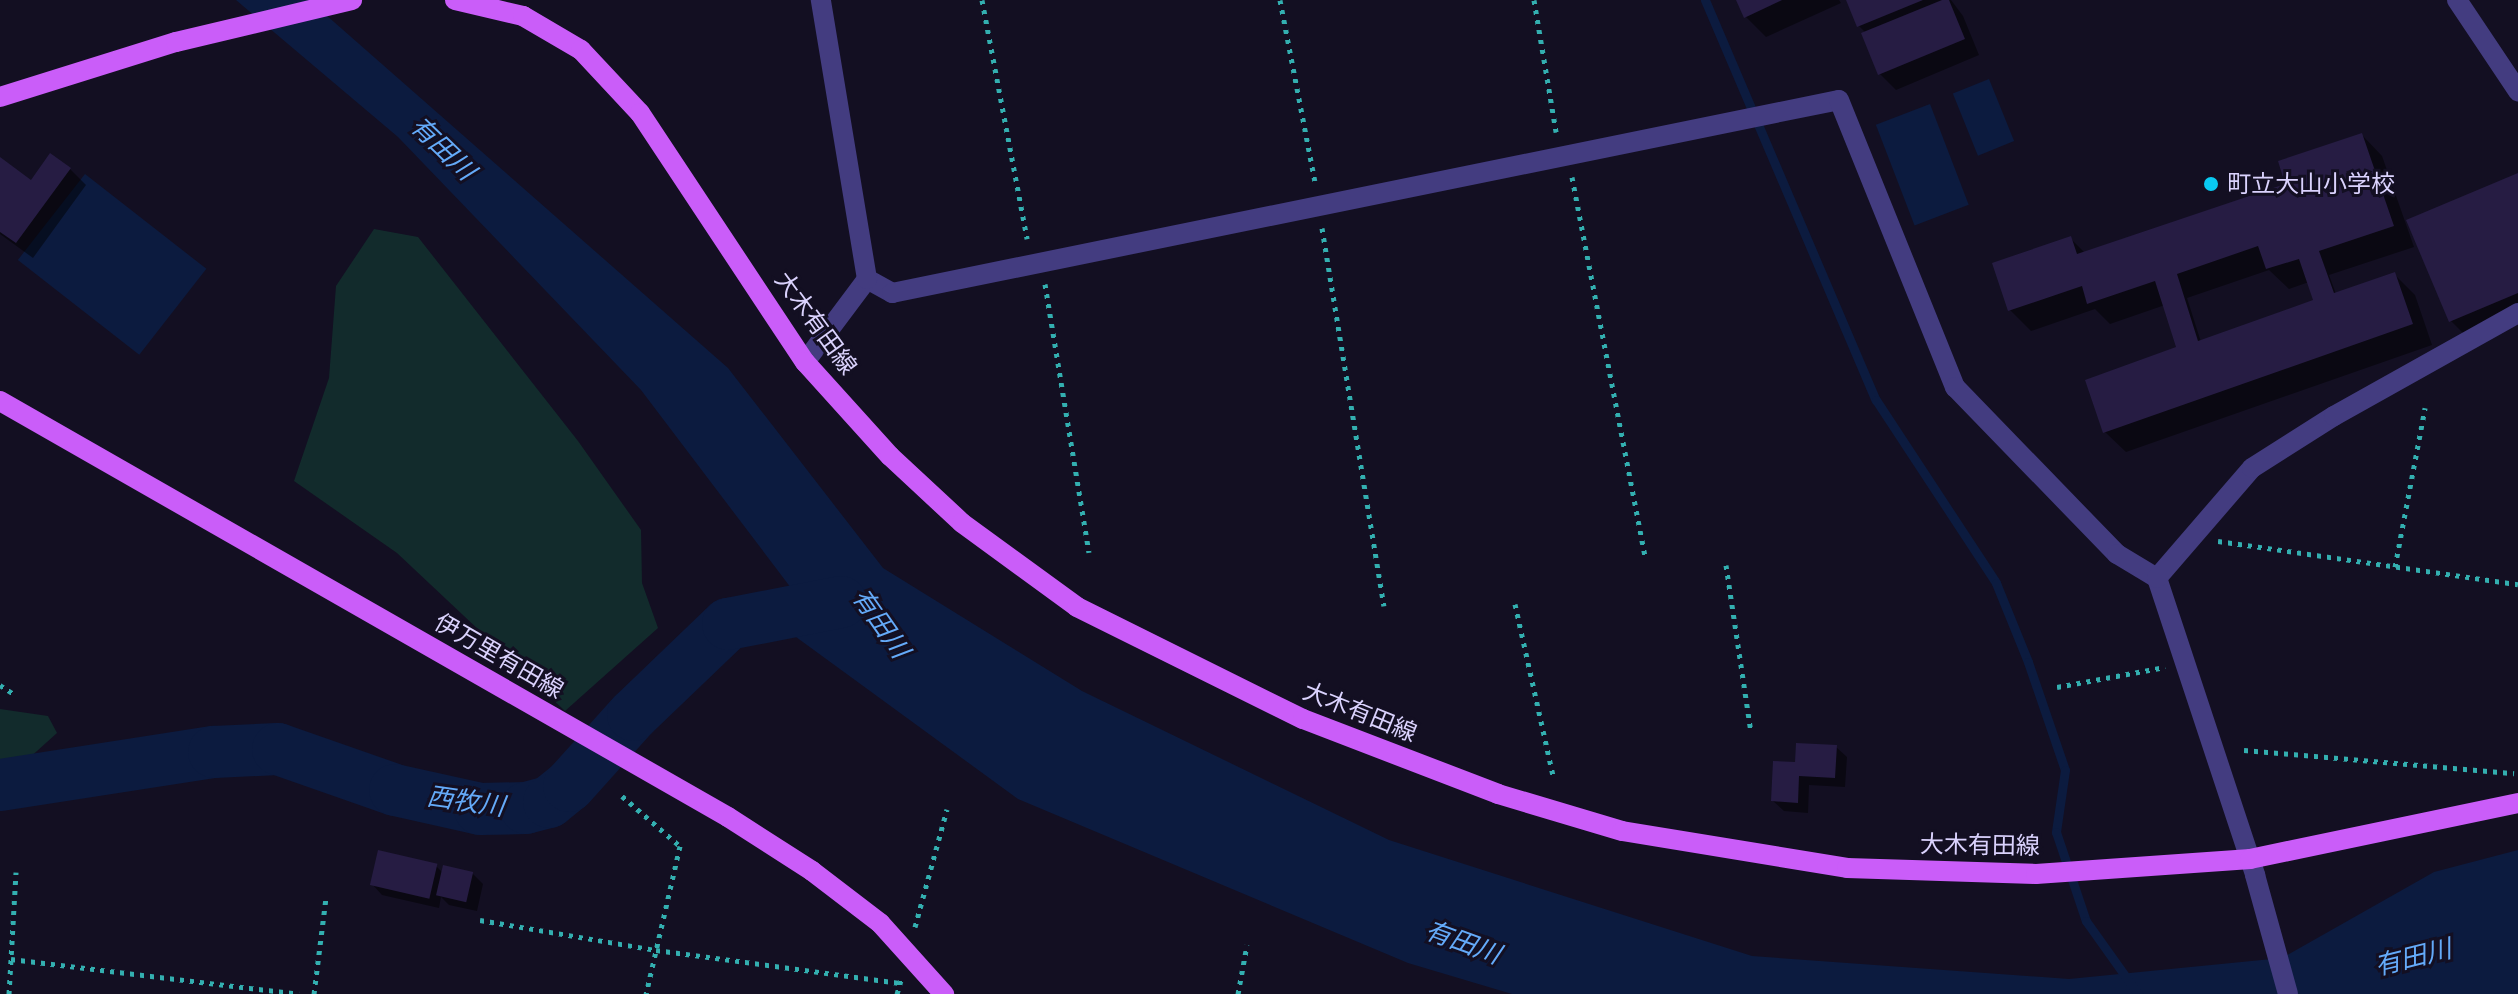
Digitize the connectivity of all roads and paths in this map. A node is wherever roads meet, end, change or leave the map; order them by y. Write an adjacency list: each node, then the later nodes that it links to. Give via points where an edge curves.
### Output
1 (352, 0): 9 (main road, via 176,42)
2 (455, 0): 18 (main road, 大木有田線, via 523,16 581,50 640,113)
3 (821, 0): 16 (street)
4 (982, 0): 14 (path)
5 (1280, 0): 12 (path)
6 (1534, 0): 10 (path)
7 (2457, 0): 8 (street)
8 (2518, 91)
9 (0, 97)
10 (1556, 132)
11 (1571, 171): 23 (path)
12 (1315, 181)
13 (1321, 221): 29 (path)
14 (1027, 239)
15 (1044, 276): 22 (path)
16 (867, 279): 18 (street); 26 (street, via 892,293 1839,100 1955,387 2117,554)
17 (2518, 313): 26 (street, via 2252,468)
18 (805, 362): 41 (main road, 大木有田線, via 890,456 962,523 1077,607 1303,719 1498,794 1622,831 1847,868 2036,874)
19 (0, 401): 56 (main road, 伊万里有田線, via 643,768 812,871 880,923)
20 (2425, 408): 25 (path)
21 (2211, 540): 25 (path)
22 (1089, 552)
23 (1645, 557)
24 (1726, 565): 34 (path)
25 (2395, 567): 27 (path)
26 (2157, 578): 41 (street)
27 (2518, 584)
28 (1515, 604): 37 (path)
29 (1384, 606)
30 (2170, 666): 32 (path)
31 (0, 685): 33 (path)
32 (2057, 687)
33 (14, 694)
34 (1751, 732)
35 (2244, 750): 36 (path)
36 (2514, 773)
37 (1553, 775)
38 (622, 796): 47 (path, via 680,846)
39 (2518, 803): 41 (main road, 大木有田線)
40 (947, 809): 45 (path)
41 (2250, 859): 58 (street)
42 (16, 872): 48 (path)
43 (326, 898): 53 (path)
44 (480, 920): 47 (path)
45 (912, 939)
46 (1247, 945): 57 (path)
47 (656, 950): 50 (path); 54 (path)
48 (11, 959): 51 (path); 52 (path)
49 (904, 968): 50 (path)
50 (900, 983): 55 (path)
51 (9, 994)
52 (299, 994)
53 (314, 994)
54 (646, 994)
55 (897, 994)
56 (944, 994)
57 (1238, 994)
58 (2288, 994)

